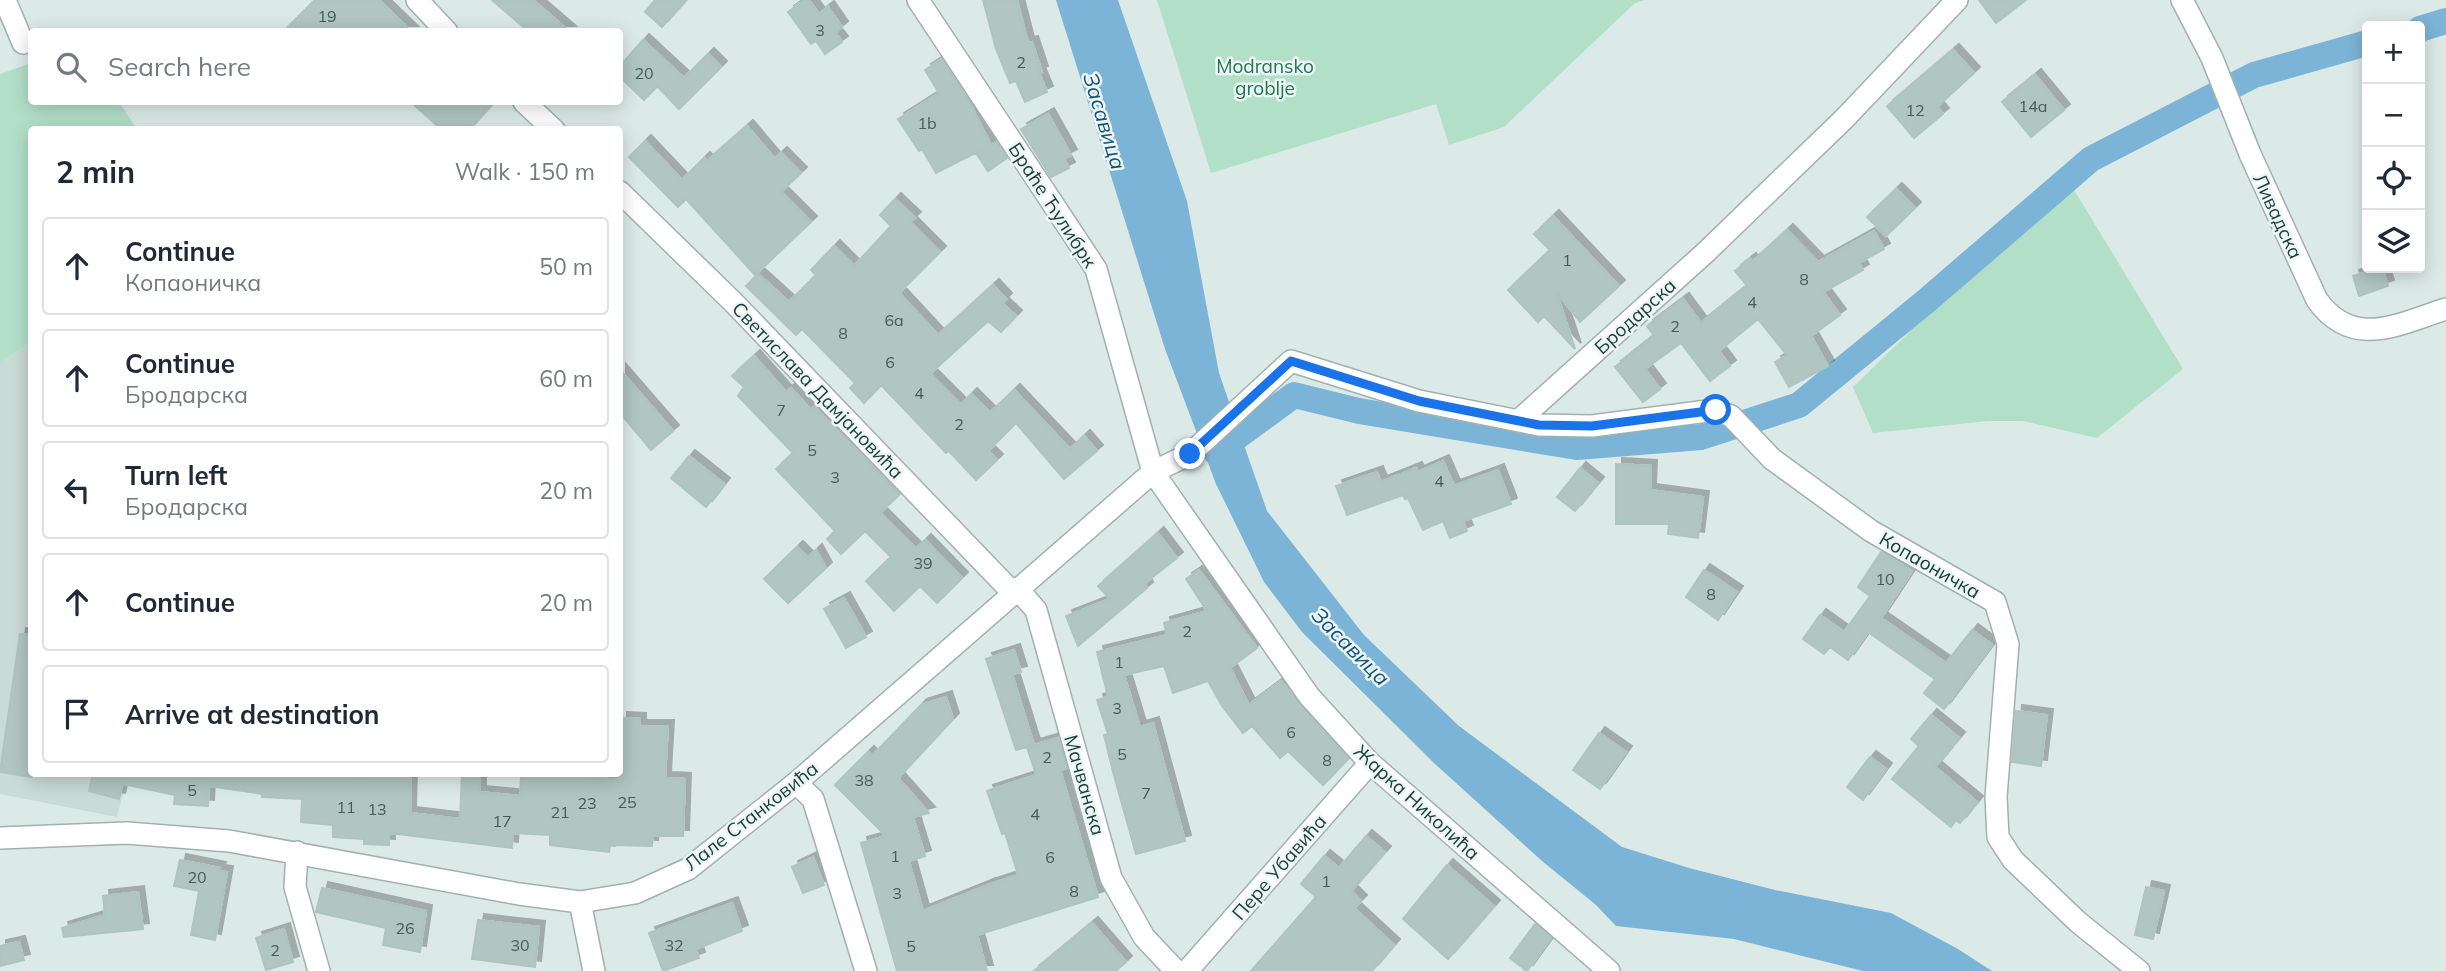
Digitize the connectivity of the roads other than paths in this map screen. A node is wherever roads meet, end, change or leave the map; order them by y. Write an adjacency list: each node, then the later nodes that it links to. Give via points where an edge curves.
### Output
1 (5, 0): 7 (street)
2 (417, 0): 6 (street)
3 (918, 0): 13 (street, Браће Ћулибрк, via 1096,269)
4 (1957, 0): 12 (street, Бродарска, via 1844,119 1706,253)
5 (2182, 0): 11 (street, Ливадска, via 2212,58 2317,300 2334,319 2356,329 2380,330)
6 (443, 28)
7 (23, 43)
8 (527, 105): 9 (street)
9 (550, 126)
10 (623, 195): 14 (street, Светислава Дамјановића)
11 (2446, 309)
12 (1518, 421): 13 (street, Лале Станковића, via 1419,401 1291,361 1190,454); 26 (street, Копаоничка, via 1592,426 1716,410 1731,416 1772,459 1871,531 1995,602 2008,643 1996,797 1998,837 2013,860 2078,922)
13 (1153, 472): 14 (street, Лале Станковића); 15 (street, Жарка Николића, via 1309,696)
14 (1014, 590): 16 (street, Лале Станковића); 23 (street, Мачванска, via 1036,610 1111,878 1144,937)
15 (1370, 763): 24 (street, Пере Убавића); 25 (street, Жарка Николића)
16 (796, 783): 19 (street, Лале Станковића, via 688,869 635,893); 22 (street, via 813,799)
17 (0, 838): 18 (street, Лале Станковића, via 127,834 229,841)
18 (297, 852): 19 (street, Лале Станковића); 20 (street, via 295,887)
19 (580, 902): 21 (street)
20 (319, 971)
21 (594, 971)
22 (866, 971)
23 (1176, 971)
24 (1187, 971)
25 (1609, 971)
26 (2139, 971)

